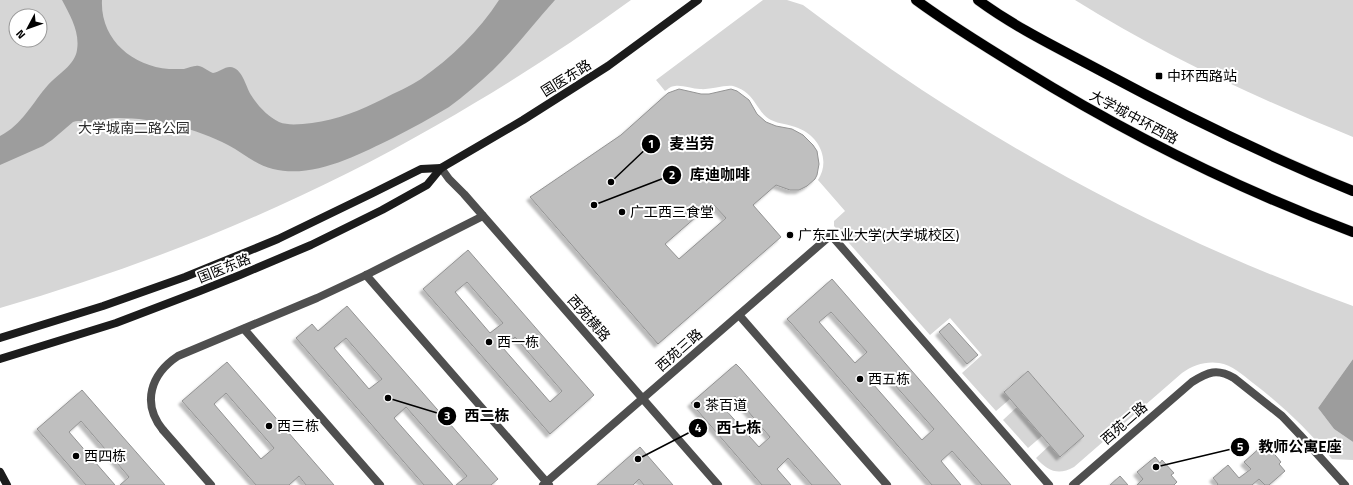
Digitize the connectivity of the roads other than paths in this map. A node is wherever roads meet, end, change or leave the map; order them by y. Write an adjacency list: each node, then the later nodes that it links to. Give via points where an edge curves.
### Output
1 (698, 0): 4 (main road, 国医东路, via 597,74)
2 (916, 0): 7 (main road, 大学城中环西路, via 1042,82 1152,144 1297,211)
3 (978, 0): 5 (main road, 大学城中环西路, via 1055,47 1170,108)
4 (441, 168): 6 (street, 西苑横路); 11 (main road, 国医东路, via 421,169 278,239 170,282); 12 (main road, 国医东路, via 427,185 382,210 240,276 116,323)
5 (1353, 191)
6 (483, 216): 8 (street); 13 (street, 西苑横路)
7 (1353, 232)
8 (366, 275): 10 (street); 15 (street)
9 (739, 315): 13 (street, 西苑三路); 20 (street); 21 (street, 西苑三路, via 831,234)
10 (244, 329): 17 (street, via 185,352 163,367 154,382 151,399 153,415); 18 (street)
11 (0, 338)
12 (0, 359)
13 (643, 398): 15 (street, 西苑三路); 19 (street, 西苑横路)
14 (0, 472): 16 (main road)
15 (546, 484)
16 (7, 485)
17 (211, 485)
18 (380, 485)
19 (718, 485)
20 (887, 485)
21 (1049, 485)
22 (1073, 485): 23 (street, 西苑二路, via 1192,382 1214,372 1234,378 1286,421)
23 (1345, 485)

